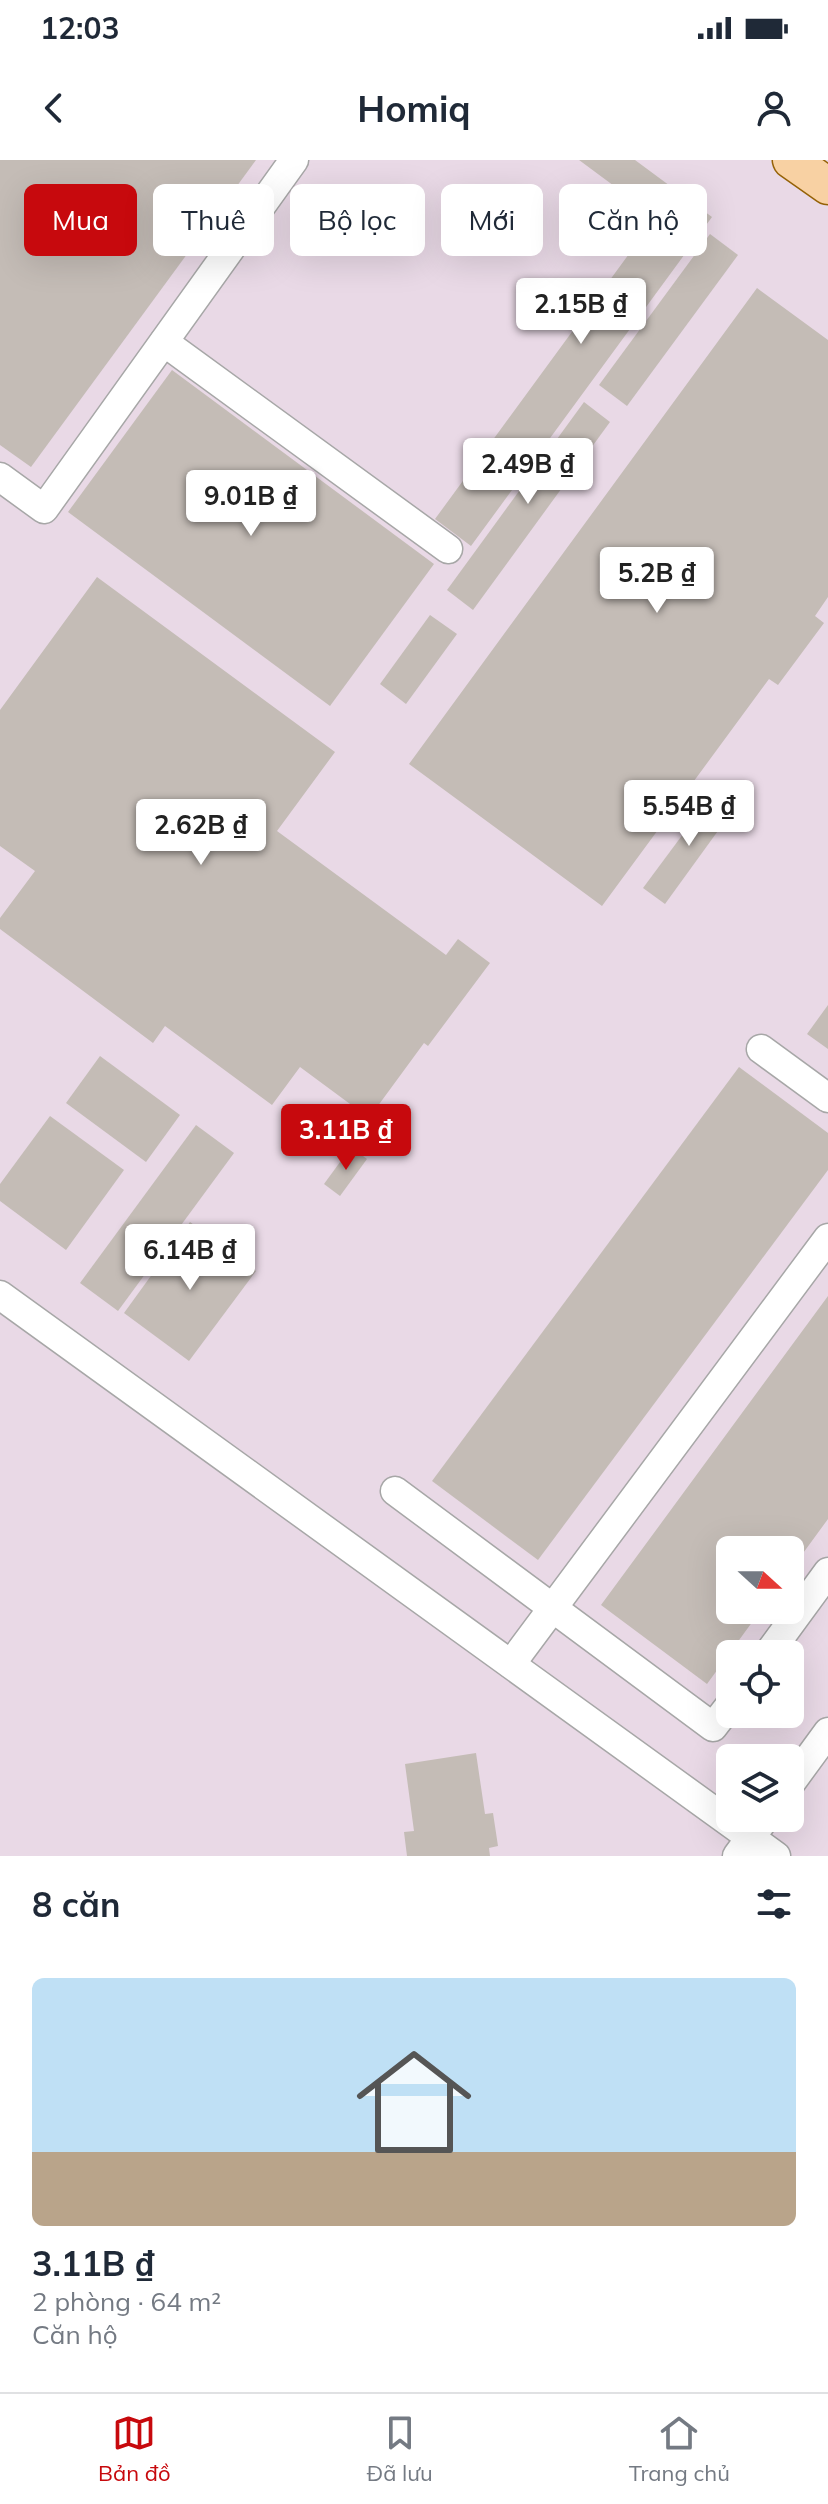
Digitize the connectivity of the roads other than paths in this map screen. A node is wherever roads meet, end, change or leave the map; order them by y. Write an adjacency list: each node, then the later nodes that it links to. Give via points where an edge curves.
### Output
1 (294, 160): 4 (street)
2 (791, 160): 3 (main road)
3 (828, 186)
4 (164, 342): 5 (street, via 44,509); 6 (street)
5 (0, 477)
6 (448, 549)
7 (761, 1049): 8 (street)
8 (828, 1098)
9 (828, 1238): 13 (street)
10 (0, 1295): 15 (street)
11 (395, 1491): 13 (street)
12 (828, 1572): 14 (street)
13 (553, 1608): 15 (street); 16 (street, via 713,1727)
14 (778, 1640)
15 (511, 1664): 19 (street)
16 (716, 1723)
17 (828, 1732): 18 (street)
18 (804, 1765)
19 (751, 1837): 20 (street)
20 (776, 1856)

